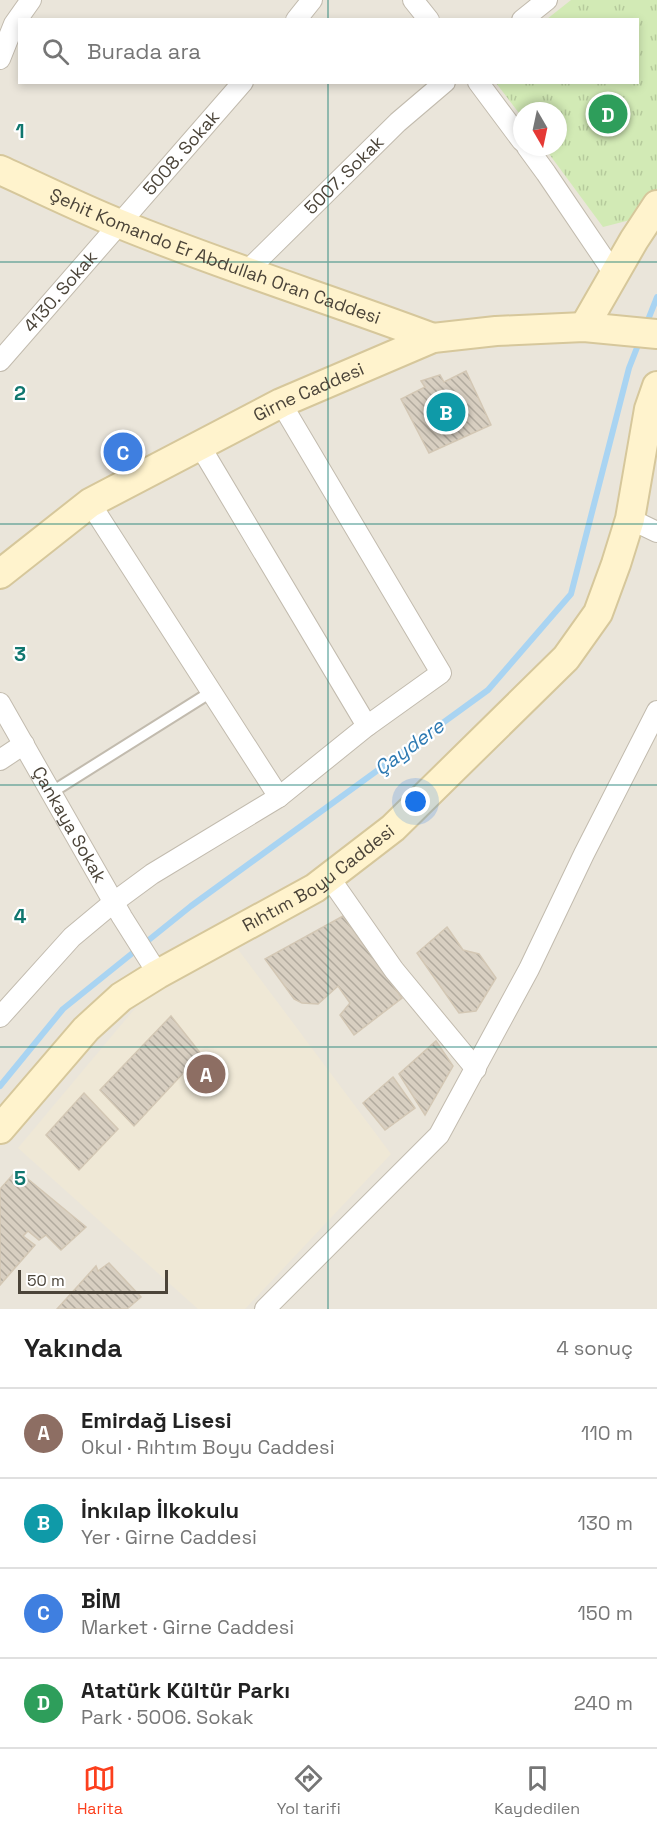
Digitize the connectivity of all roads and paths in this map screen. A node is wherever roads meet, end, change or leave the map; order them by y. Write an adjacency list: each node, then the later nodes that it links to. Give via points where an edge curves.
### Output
1 (31, 0): 5 (street)
2 (312, 0): 7 (street)
3 (413, 0): 8 (street)
4 (547, 0): 9 (street)
5 (18, 18)
6 (18, 18): 10 (street)
7 (298, 18)
8 (427, 18)
9 (524, 18)
10 (0, 59)
11 (241, 84): 18 (street, 5008. Sokak)
12 (443, 84): 19 (street, 5007. Sokak, via 398,122)
13 (479, 84): 14 (street)
14 (513, 129)
15 (534, 156): 20 (street)
16 (0, 170): 18 (street, Şehit Komando Er Abdullah Oran Caddesi)
17 (657, 205): 20 (street)
18 (120, 224): 19 (street, Şehit Komando Er Abdullah Oran Caddesi); 24 (street, 4130. Sokak)
19 (246, 272): 23 (street, Şehit Komando Er Abdullah Oran Caddesi)
20 (615, 275): 21 (street)
21 (593, 327): 22 (street, Girne Caddesi); 23 (street, Girne Caddesi)
22 (657, 334)
23 (433, 338): 26 (street, Girne Caddesi)
24 (0, 361)
25 (657, 386): 29 (street, Rıhtım Boyu Caddesi)
26 (281, 403): 27 (street, Girne Caddesi); 35 (street, via 441,674)
27 (200, 446): 28 (street, Girne Caddesi); 35 (street)
28 (90, 502): 31 (street, Girne Caddesi); 32 (street)
29 (630, 519): 30 (street); 40 (street, Rıhtım Boyu Caddesi, via 598,613 566,658 393,828)
30 (657, 532)
31 (0, 574)
32 (211, 692): 38 (lane); 39 (street)
33 (0, 703): 36 (street, Çankaya Sokak)
34 (656, 714): 44 (street)
35 (367, 726): 39 (street)
36 (24, 744): 37 (street); 38 (street, Çankaya Sokak)
37 (0, 760)
38 (52, 792): 41 (street, Çankaya Sokak)
39 (279, 798): 41 (street, via 152,874)
40 (329, 877): 42 (street, Rıhtım Boyu Caddesi, via 315,888); 44 (street, via 394,970)
41 (118, 910): 42 (street, Çankaya Sokak); 43 (street, via 72,937)
42 (153, 966): 45 (street, Rıhtım Boyu Caddesi, via 86,1029)
43 (0, 1017)
44 (476, 1069): 46 (street, via 439,1135)
45 (0, 1129)
46 (265, 1309)

